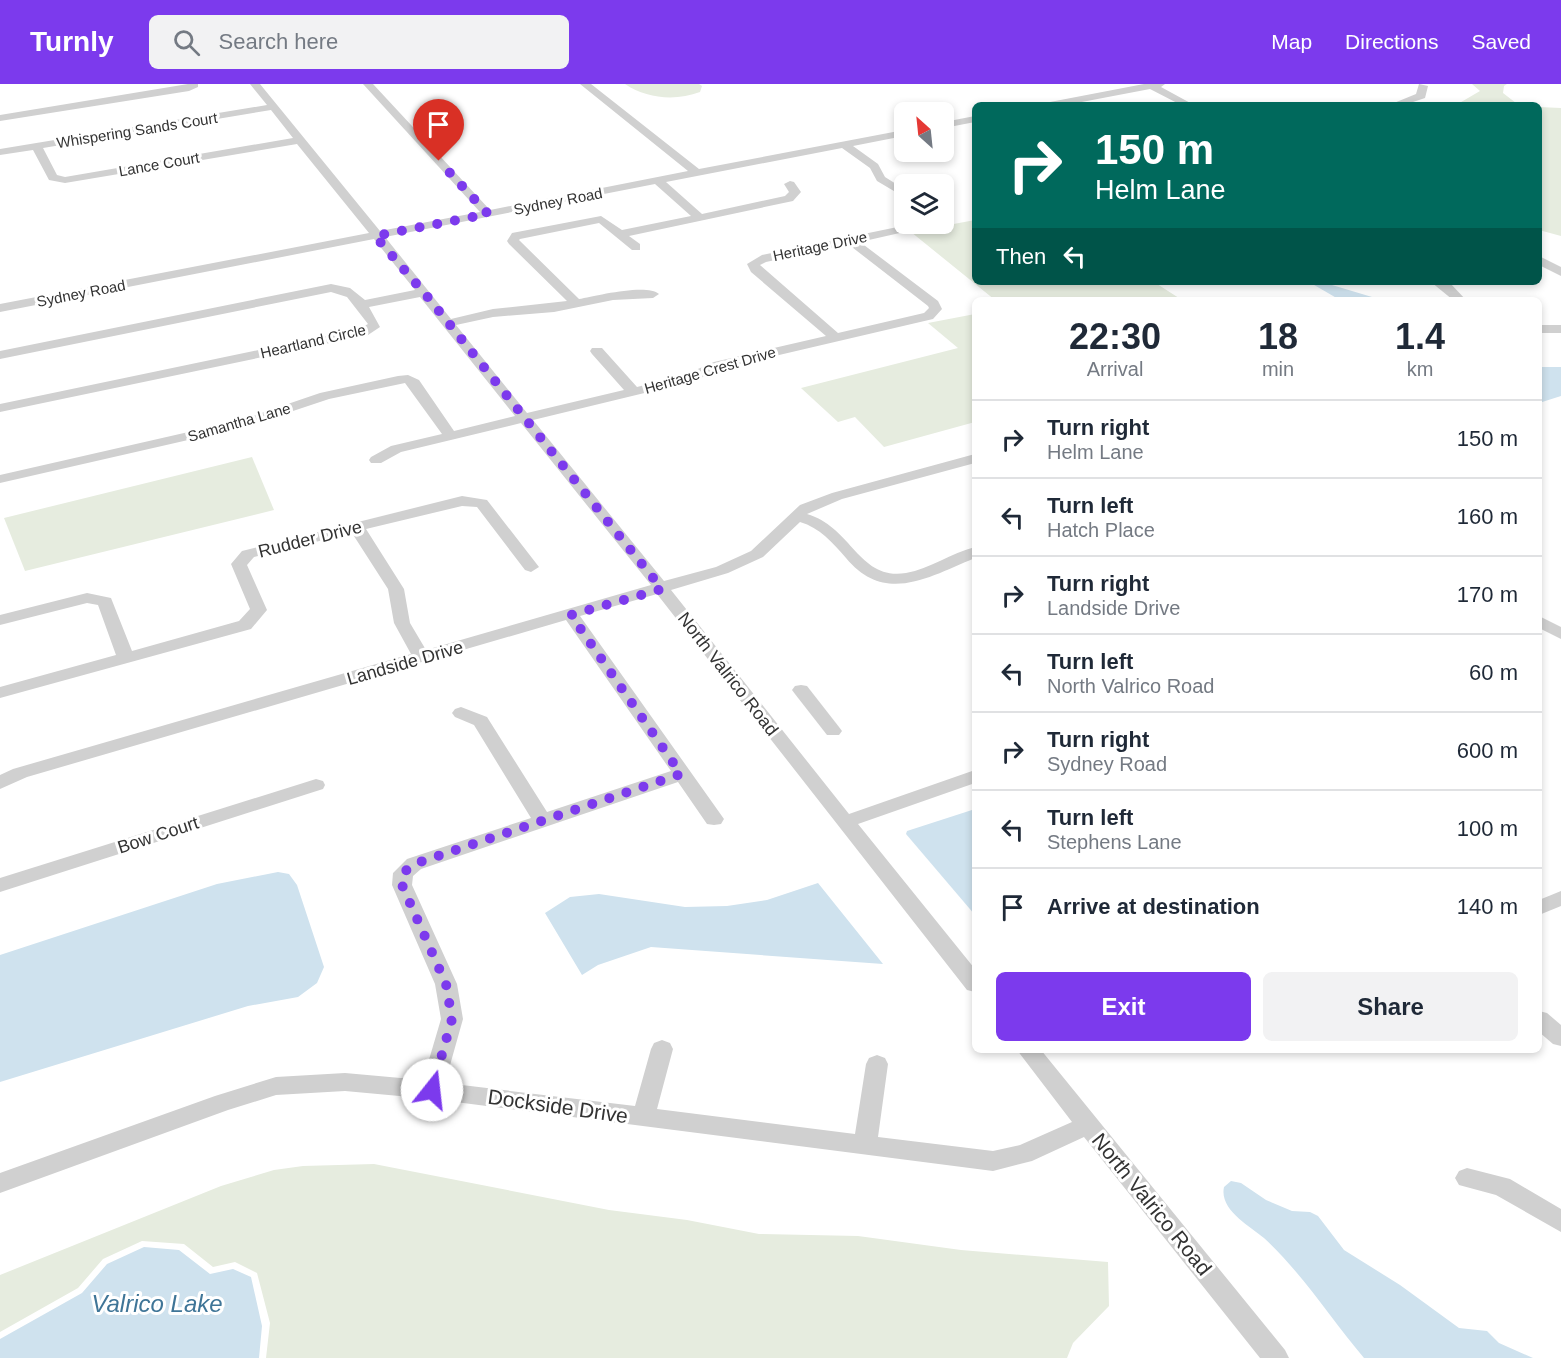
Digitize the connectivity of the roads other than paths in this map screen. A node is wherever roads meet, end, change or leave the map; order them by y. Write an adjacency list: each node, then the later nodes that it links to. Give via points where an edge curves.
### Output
1 (193, 84): 11 (street, via 189,88)
2 (255, 84): 10 (street, North Valrico Road)
3 (368, 84): 23 (street)
4 (585, 84): 19 (street)
5 (1156, 85): 7 (street); 8 (street)
6 (1423, 86): 9 (street, via 1421,96)
7 (1066, 102)
8 (1184, 102)
9 (1403, 102)
10 (273, 107): 15 (street, North Valrico Road); 17 (street, Whispering Sands Court)
11 (0, 118)
12 (972, 120): 13 (street)
13 (954, 124)
14 (894, 135): 16 (street, Sydney Road)
15 (300, 140): 17 (street, Lance Court, via 64,180 53,178); 27 (street, North Valrico Road)
16 (844, 145): 19 (street, Sydney Road); 22 (street, via 874,166 881,179)
17 (37, 146): 18 (street, Whispering Sands Court)
18 (0, 152)
19 (697, 173): 20 (street, Sydney Road)
20 (658, 181): 23 (street, Sydney Road); 24 (street)
21 (790, 184): 24 (street, via 795,192 789,199)
22 (894, 187)
23 (488, 214): 27 (street, Sydney Road)
24 (700, 218): 26 (street)
25 (894, 231): 28 (street, Heritage Drive)
26 (621, 234): 29 (street); 37 (street, via 601,219 516,236 513,241)
27 (375, 236): 33 (street, North Valrico Road); 39 (street, Sydney Road)
28 (850, 240): 45 (street, Heritage Drive, via 753,264); 45 (street, Heritage Crest Drive, via 936,309 928,316)
29 (636, 247)
30 (1542, 262): 31 (street)
31 (1561, 272)
32 (1444, 285): 35 (street)
33 (425, 293): 38 (street); 41 (street, North Valrico Road)
34 (653, 294): 37 (street, via 613,296)
35 (1457, 297)
36 (204, 299): 40 (street)
37 (578, 304): 41 (street, via 494,313)
38 (362, 306): 40 (street, Heartland Circle, via 352,292 330,282); 50 (street, Heartland Circle, via 374,324 363,332)
39 (0, 308)
40 (212, 313): 46 (street, Heartland Circle)
41 (449, 323): 51 (street, North Valrico Road)
42 (72, 325): 46 (street)
43 (1542, 329): 44 (street)
44 (1561, 329)
45 (835, 337): 49 (street, Heritage Crest Drive)
46 (77, 340): 48 (street, Heartland Circle)
47 (597, 351): 49 (street)
48 (0, 355)
49 (633, 391): 51 (street, Heritage Crest Drive)
50 (0, 408)
51 (523, 417): 52 (street, Heritage Crest Drive); 60 (street, North Valrico Road)
52 (451, 436): 54 (street, Heritage Crest Drive, via 396,449); 55 (street, Samantha Lane, via 408,379 325,396 245,423)
53 (972, 459): 56 (street, Landside Drive, via 822,501)
54 (376, 460)
55 (0, 479)
56 (796, 516): 58 (street, via 816,522 832,533 877,577 887,579 924,572); 60 (street, Landside Drive, via 757,554)
57 (357, 528): 59 (street, Rudder Drive, via 462,501 482,503); 65 (street, via 396,589 402,622); 66 (street, Rudder Drive, via 248,554 239,564 259,610 245,625)
58 (972, 553)
59 (531, 567)
60 (662, 589): 61 (street, Landside Drive); 77 (street, North Valrico Road)
61 (571, 615): 65 (street, Landside Drive); 71 (street)
62 (0, 620): 66 (street, via 87,598 105,601)
63 (1542, 623): 64 (street)
64 (1561, 634)
65 (422, 658): 73 (street, Landside Drive, via 20,773)
66 (126, 659): 68 (street, Rudder Drive)
67 (801, 690): 70 (street)
68 (0, 693)
69 (461, 713): 76 (street, via 481,721)
70 (833, 732)
71 (681, 774): 75 (street); 76 (street)
72 (972, 777): 77 (street)
73 (0, 783)
74 (316, 785): 78 (street, Bow Court)
75 (714, 819)
76 (543, 820): 87 (street, via 414,864 403,873 402,885 446,984 452,1019)
77 (845, 822): 81 (street, North Valrico Road)
78 (0, 885)
79 (1561, 898): 80 (street)
80 (1542, 907)
81 (972, 980)
82 (1542, 1022): 83 (street)
83 (1561, 1038)
84 (662, 1049): 88 (street)
85 (1030, 1053): 89 (street, North Valrico Road)
86 (878, 1065): 90 (street)
87 (432, 1090): 88 (street, Dockside Drive); 92 (street, Dockside Drive, via 345,1082 276,1086)
88 (643, 1118): 90 (street, Dockside Drive)
89 (1088, 1125): 90 (street, Dockside Drive, via 1024,1154 993,1161); 94 (street, North Valrico Road)
90 (865, 1145)
91 (1467, 1178): 93 (street, via 1502,1186)
92 (0, 1183)
93 (1561, 1222)
94 (1276, 1358)

